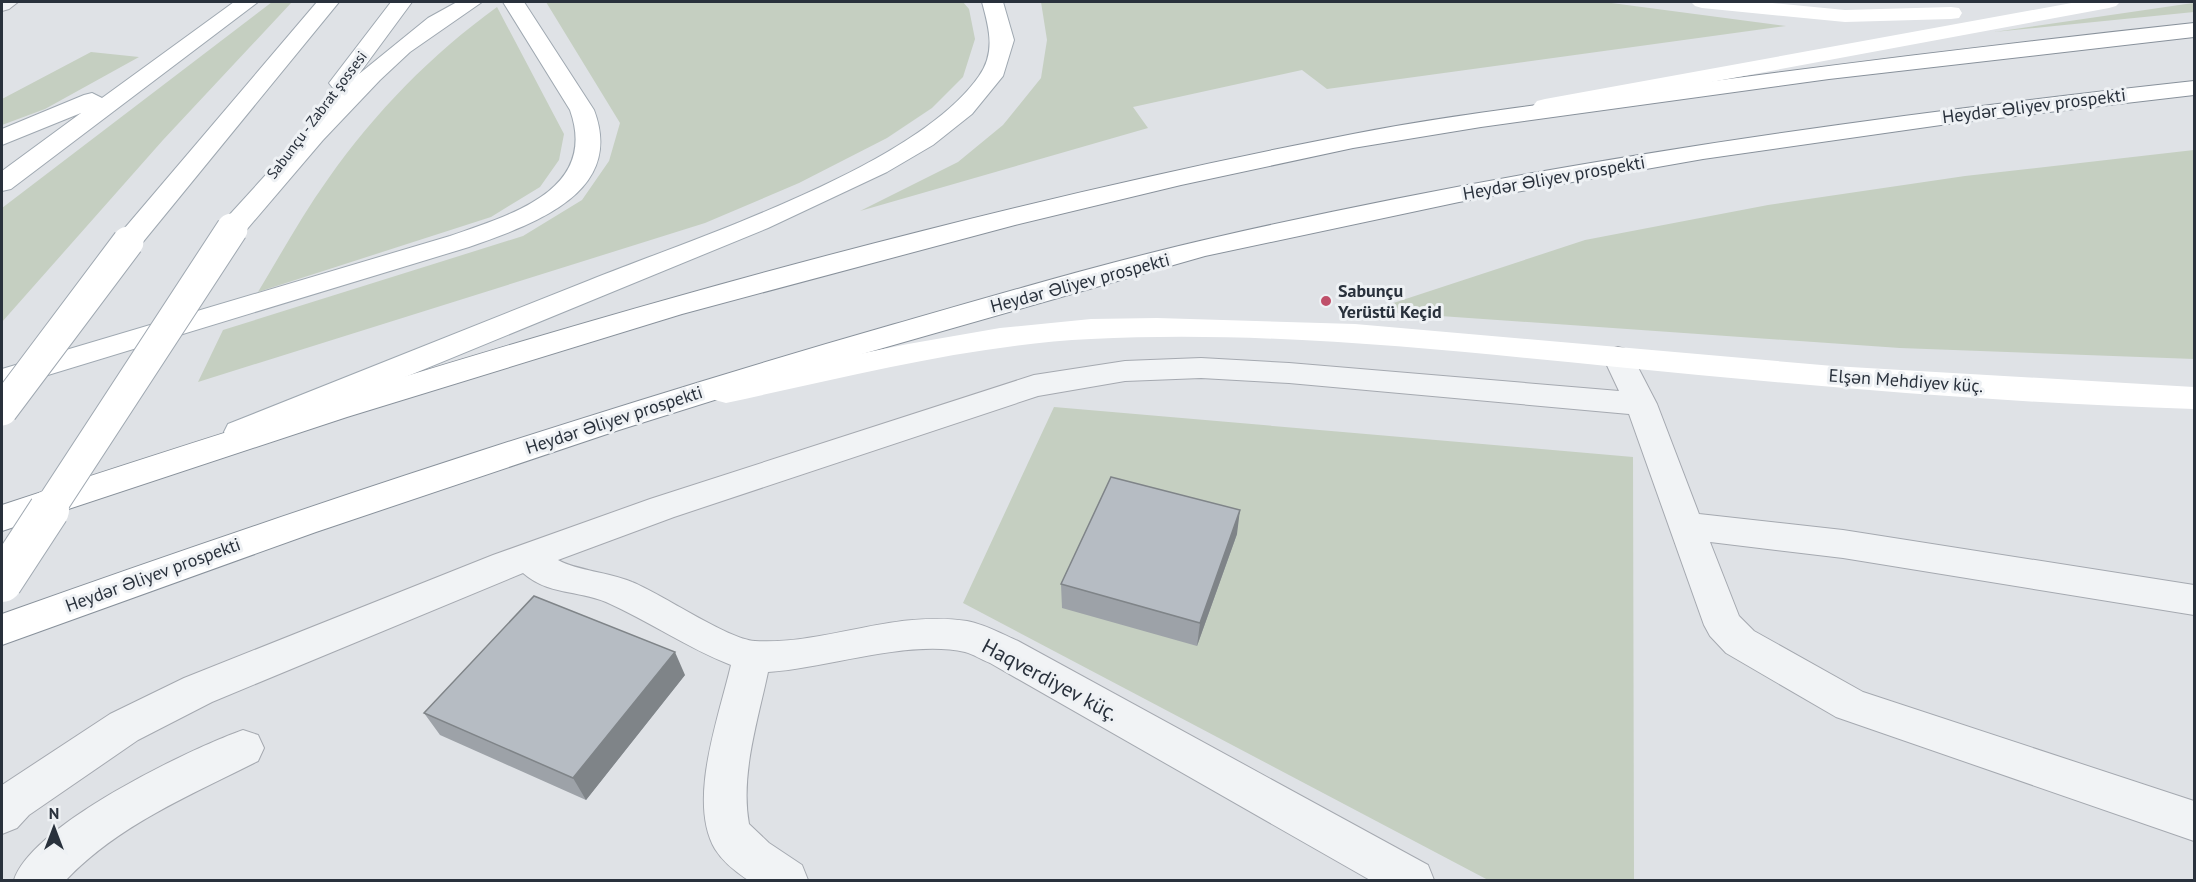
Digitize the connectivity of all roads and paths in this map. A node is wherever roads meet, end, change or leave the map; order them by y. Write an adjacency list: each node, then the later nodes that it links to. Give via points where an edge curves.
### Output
1 (8, 2): 11 (street)
2 (247, 2): 13 (main road)
3 (328, 2): 24 (main road, bridge, via 128,242)
4 (401, 2): 18 (main road, Sabunçu - Zabrat şossesi)
5 (471, 2): 18 (main road, via 435,23 367,78)
6 (514, 2): 20 (main road, via 582,110 589,128 591,153 577,177 558,196 515,220 442,246)
7 (993, 2): 25 (main road, via 1003,28 1002,54 990,80 963,112 914,146 758,222)
8 (1702, 2): 9 (main road, via 1811,13 1894,16)
9 (2093, 2)
10 (2109, 2): 15 (main road)
11 (2, 5)
12 (2194, 30): 15 (main road, via 1792,75)
13 (146, 77): 16 (main road); 17 (main road)
14 (2194, 88): 23 (main road, Heydər Əliyev prospekti, via 1858,128 1610,167 1385,209 1212,246 906,330)
15 (1413, 130): 25 (main road, via 1173,179 876,251 635,316)
16 (2, 138)
17 (2, 183)
18 (232, 229): 29 (main road, bridge)
19 (1618, 357): 21 (main road, Elşən Mehdiyev küç., via 1841,377); 22 (street); 23 (main road, Elşən Mehdiyev küç., via 1305,329 1087,329 926,352)
20 (2, 379)
21 (2194, 398)
22 (1641, 404): 27 (street); 28 (street, via 1289,373 1202,368 1125,372 1034,386 994,397)
23 (650, 407): 31 (main road, Heydər Əliyev prospekti, via 242,542)
24 (2, 410)
25 (164, 463): 26 (main road)
26 (2, 518)
27 (1687, 526): 30 (street, via 1843,544); 35 (street, via 1723,626 1740,642 1850,705)
28 (529, 556): 32 (street, Haqverdiyev küç., via 559,578 619,592 717,644); 34 (street, via 198,690 124,727 14,801)
29 (2, 582)
30 (2194, 600)
31 (2, 630)
32 (752, 657): 37 (street, via 723,796 728,831 758,863); 38 (street, Haqverdiyev küç., via 799,654 920,633 969,637 1004,652)
33 (243, 748): 36 (street, via 128,806 70,845)
34 (2, 814)
35 (2194, 821)
36 (36, 880)
37 (786, 880)
38 (1412, 880)

